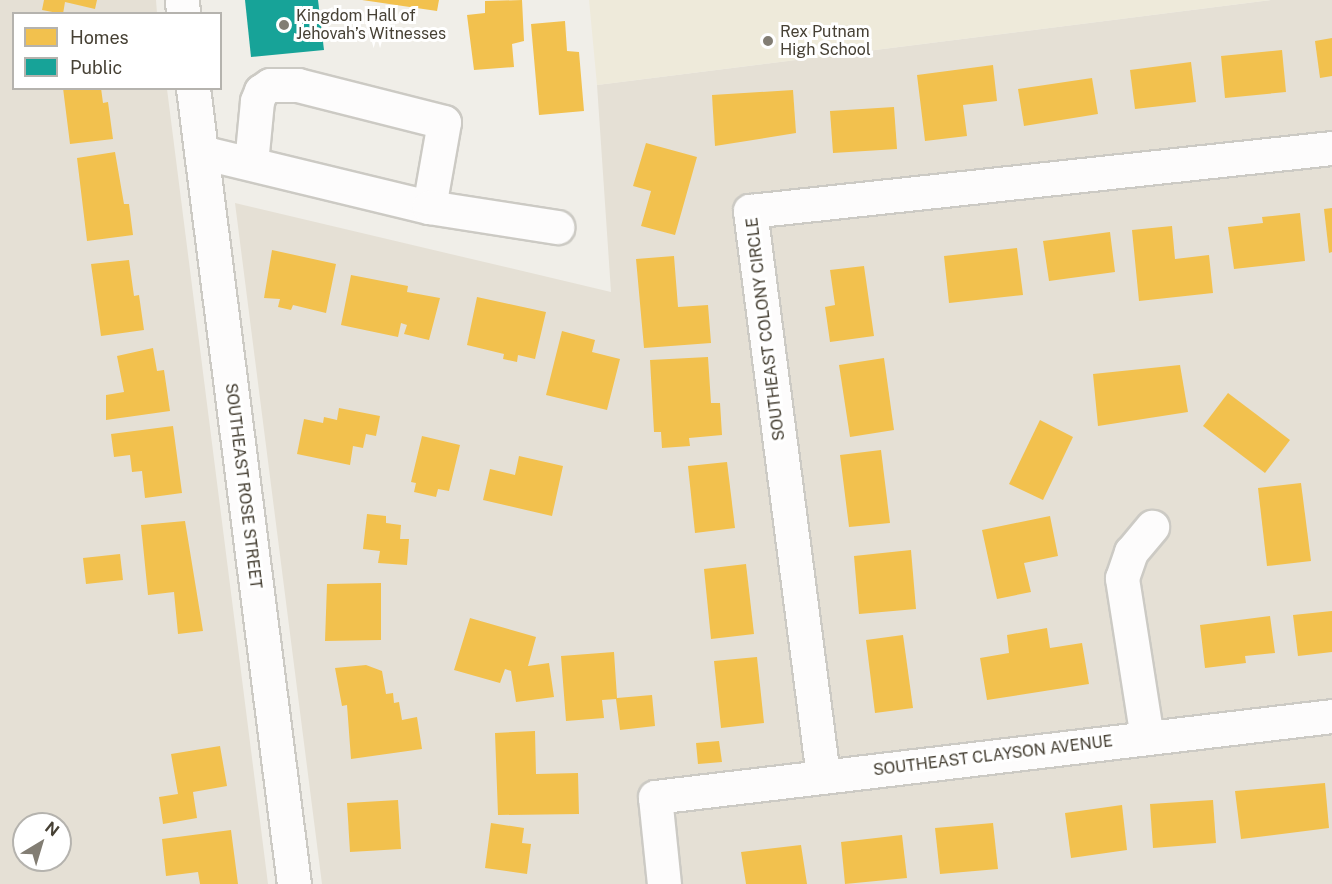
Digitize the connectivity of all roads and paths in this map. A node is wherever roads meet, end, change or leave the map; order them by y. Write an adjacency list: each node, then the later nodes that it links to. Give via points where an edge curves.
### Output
1 (193, 90): 3 (street, SOUTHEAST ROSE STREET)
2 (1332, 148): 10 (street, SOUTHEAST COLONY CIRCLE, via 750,211)
3 (201, 152): 4 (street); 11 (street, SOUTHEAST ROSE STREET)
4 (251, 164): 5 (street); 5 (street, via 261,91 270,85 298,85 444,122)
5 (429, 207): 6 (street)
6 (557, 227)
7 (1152, 526): 9 (street, via 1131,552 1122,578)
8 (1332, 716): 9 (street, SOUTHEAST CLAYSON AVENUE)
9 (1147, 738): 10 (street, SOUTHEAST CLAYSON AVENUE)
10 (823, 776): 12 (street, SOUTHEAST CLAYSON AVENUE, via 655,797)
11 (294, 884)
12 (664, 884)

